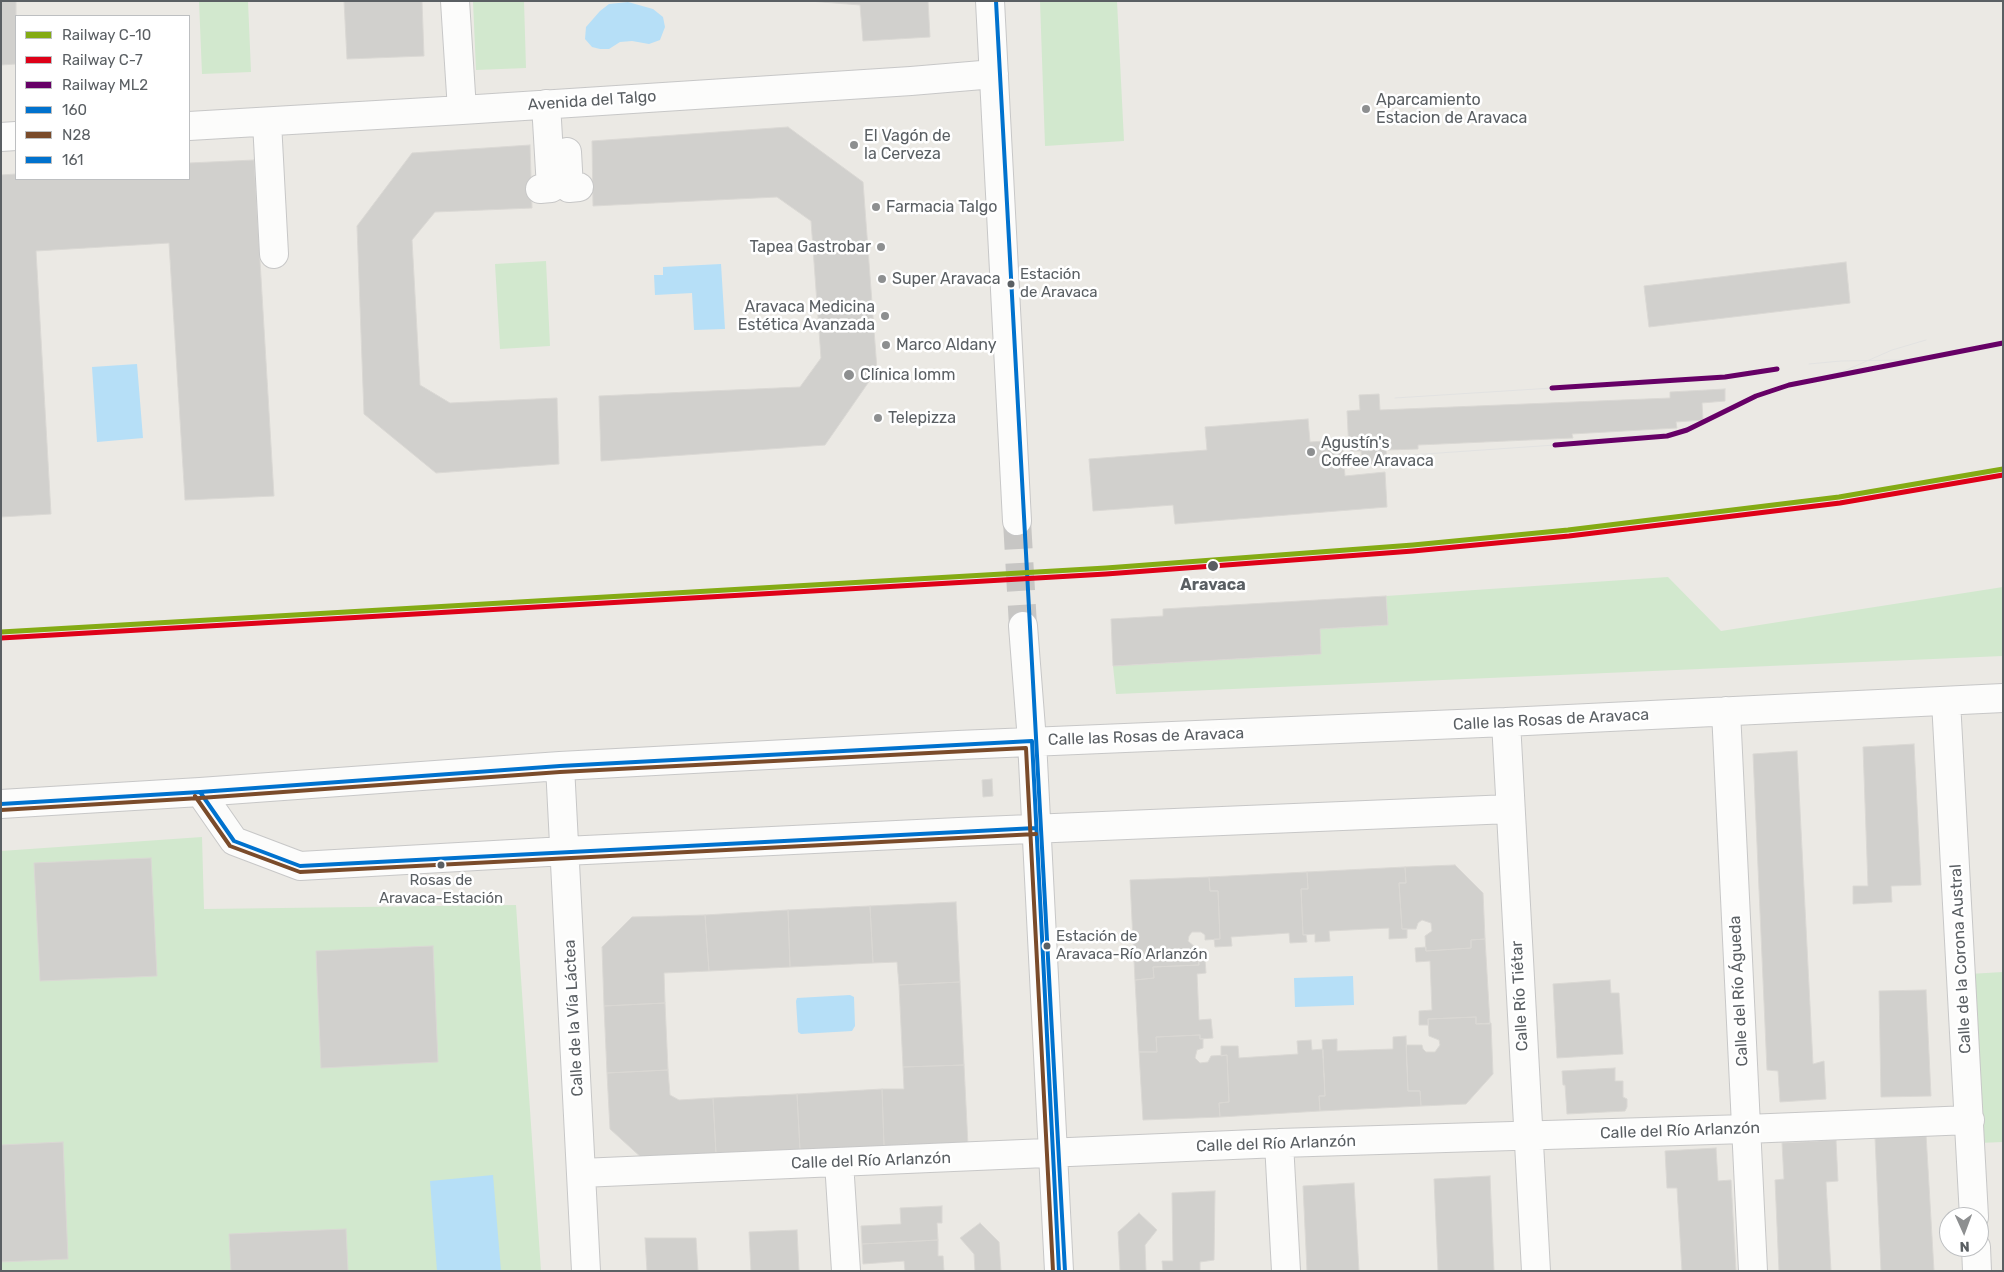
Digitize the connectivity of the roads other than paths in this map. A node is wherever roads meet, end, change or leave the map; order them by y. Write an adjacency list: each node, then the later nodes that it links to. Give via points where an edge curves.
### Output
1 (455, 1): 5 (street)
2 (990, 1): 3 (street)
3 (994, 74): 4 (street, Avenida del Talgo); 13 (street)
4 (555, 104): 5 (street, Avenida del Talgo); 10 (street, via 569,188); 11 (street, via 551,188)
5 (462, 110): 6 (street, Avenida del Talgo)
6 (267, 122): 7 (street, Avenida del Talgo); 12 (street)
7 (190, 126)
8 (15, 136): 9 (street)
9 (1, 137)
10 (579, 187)
11 (540, 189)
12 (274, 254)
13 (1017, 520)
14 (1023, 626): 19 (street)
15 (2003, 698): 16 (street, Calle las Rosas de Aravaca)
16 (1946, 701): 17 (street, Calle las Rosas de Aravaca); 26 (street, Calle de la Corona Austral)
17 (1726, 711): 18 (street, Calle las Rosas de Aravaca); 27 (street, Calle del Río Águeda)
18 (1506, 722): 19 (street, Calle las Rosas de Aravaca); 23 (street, Calle Río Tiétar)
19 (1032, 741): 20 (street, Calle las Rosas de Aravaca); 24 (street)
20 (560, 766): 21 (street, Calle las Rosas de Aravaca); 25 (street, Calle de la Vía Láctea)
21 (200, 792): 22 (street, Calle las Rosas de Aravaca); 25 (street, via 234,841 300,866)
22 (1, 804)
23 (1510, 809): 24 (street); 28 (street, Calle Río Tiétar)
24 (1036, 828): 25 (street); 30 (street)
25 (565, 851): 32 (street, Calle de la Vía Láctea)
26 (1970, 1120): 27 (street, Calle del Río Arlanzón); 33 (street, Calle de la Corona Austral)
27 (1746, 1129): 28 (street, Calle del Río Arlanzón); 40 (street, Calle del Río Águeda)
28 (1527, 1135): 29 (street, Calle del Río Arlanzón); 39 (street, Calle Río Tiétar)
29 (1280, 1143): 30 (street, Calle del Río Arlanzón); 38 (street)
30 (1052, 1152): 31 (street, Calle del Río Arlanzón); 37 (street)
31 (839, 1162): 32 (street, Calle del Río Arlanzón); 36 (street)
32 (581, 1173): 35 (street, Calle de la Vía Láctea)
33 (1974, 1207)
34 (1976, 1257): 41 (street)
35 (586, 1271)
36 (846, 1271)
37 (1059, 1271)
38 (1286, 1271)
39 (1536, 1271)
40 (1753, 1271)
41 (1977, 1271)

